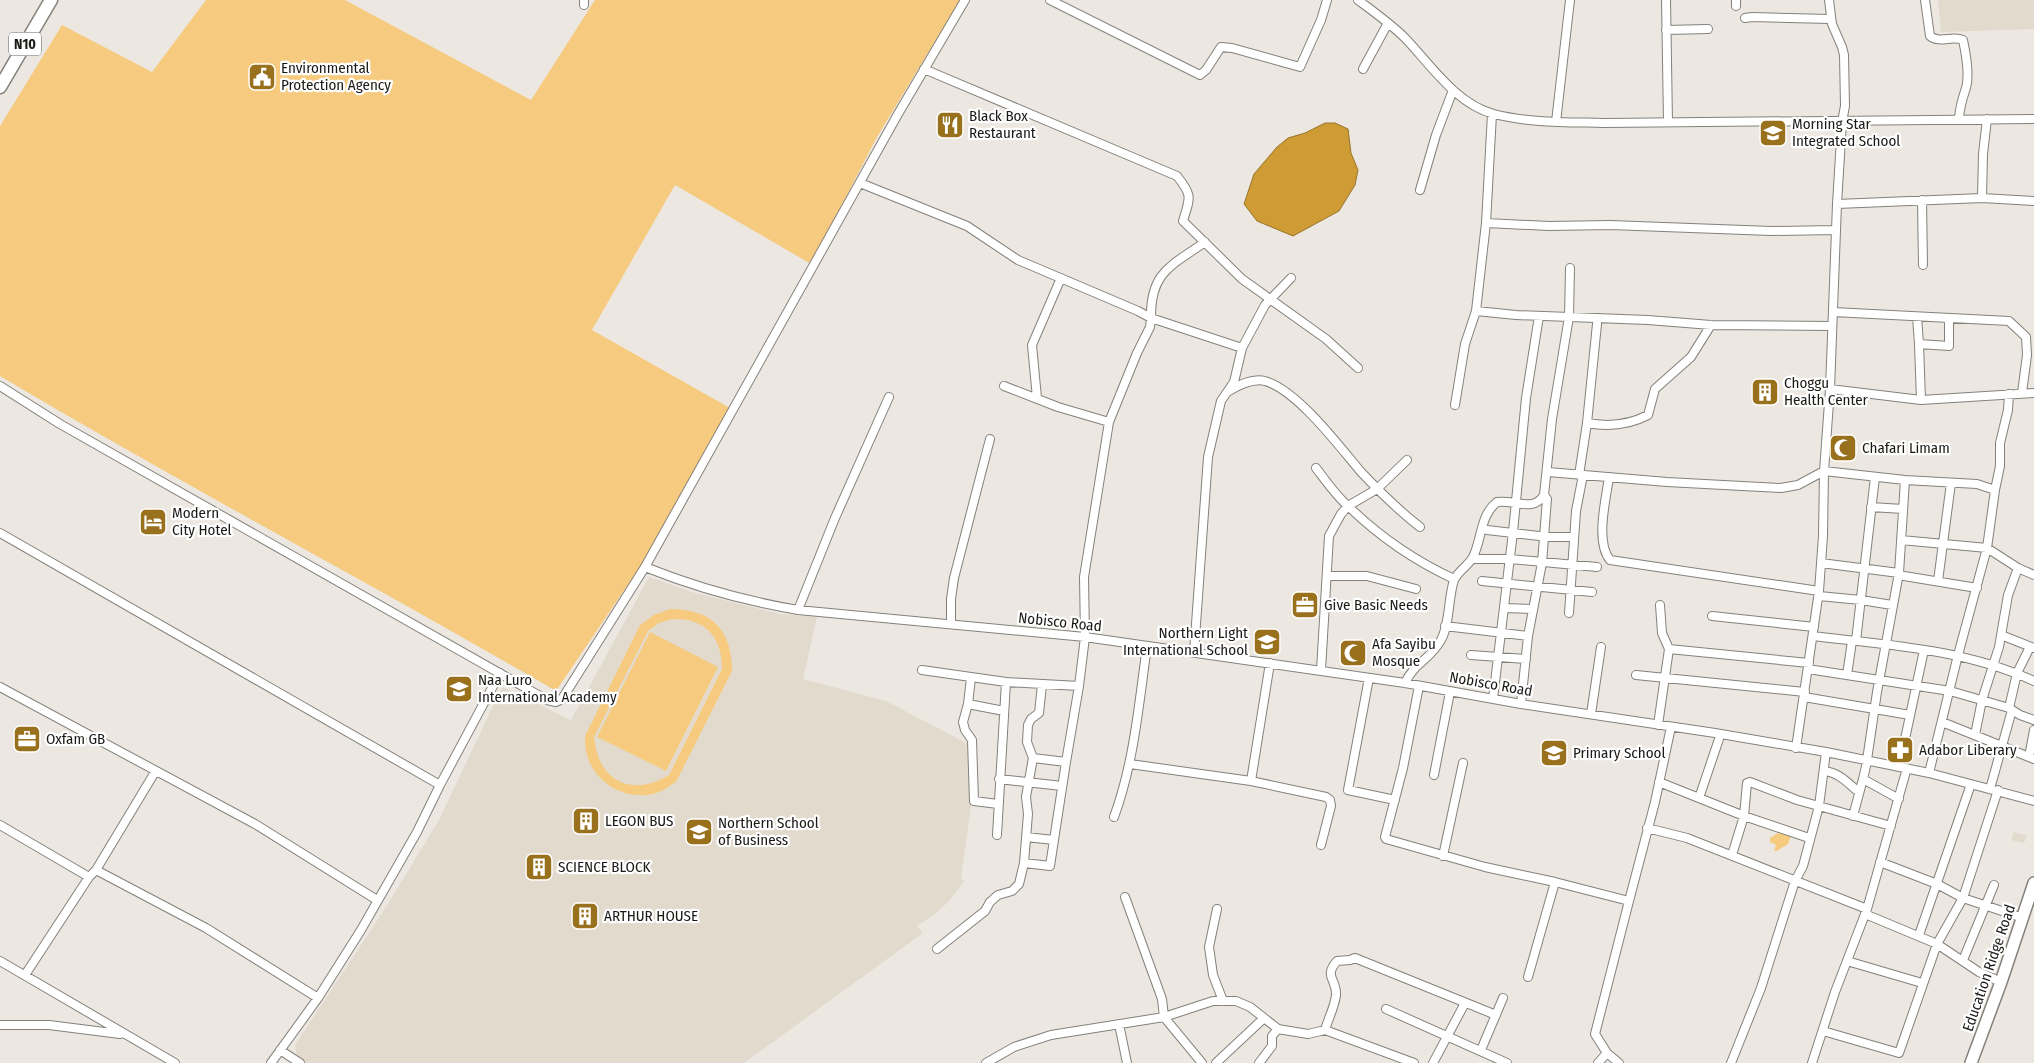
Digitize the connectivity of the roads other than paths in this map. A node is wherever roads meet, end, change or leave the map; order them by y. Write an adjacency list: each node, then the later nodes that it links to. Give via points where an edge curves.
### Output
1 (51, 0): 17 (highway, N10)
2 (965, 0): 15 (street)
3 (1050, 0): 4 (street, via 1200,75 1221,47 1300,67 1322,20)
4 (1327, 0)
5 (1358, 0): 12 (street)
6 (1570, 0): 23 (street)
7 (1666, 0): 14 (street)
8 (1829, 0): 11 (street)
9 (1925, 0): 20 (street, via 1930,36 1938,40 1963,40 1967,71)
10 (1745, 18): 11 (street)
11 (1830, 19): 25 (street, via 1844,55 1845,106)
12 (1388, 23): 16 (street); 18 (street)
13 (1708, 29): 14 (street)
14 (1666, 30): 24 (street)
15 (924, 69): 26 (street); 34 (street, via 1177,176 1188,190 1189,202 1183,221)
16 (1363, 69)
17 (2, 79)
18 (1453, 90): 19 (street); 27 (street)
19 (1492, 114): 23 (street); 32 (street)
20 (1959, 118): 21 (street); 25 (street)
21 (1987, 119): 22 (street); 28 (street)
22 (2034, 119)
23 (1556, 122): 24 (street)
24 (1668, 122): 25 (street)
25 (1842, 122): 31 (street)
26 (860, 182): 37 (street, via 967,226 1018,260); 97 (street)
27 (1420, 190)
28 (1982, 198): 29 (street); 30 (street)
29 (1922, 200): 31 (street); 35 (street)
30 (2034, 201)
31 (1837, 204): 33 (street)
32 (1486, 223): 33 (street); 40 (street)
33 (1836, 230): 41 (street)
34 (1205, 242): 39 (street, via 1242,280); 44 (street, via 1171,264 1162,274 1151,306)
35 (1923, 264)
36 (1570, 268): 45 (street)
37 (1061, 278): 44 (street); 61 (street, via 1032,345)
38 (1291, 278): 39 (street)
39 (1270, 300): 51 (street); 52 (street, via 1326,339)
40 (1476, 311): 42 (street); 63 (street, via 1465,344)
41 (1833, 312): 43 (street); 49 (street)
42 (1538, 316): 45 (street); 79 (street)
43 (1917, 317): 46 (street); 50 (street)
44 (1151, 318): 51 (street); 64 (street)
45 (1569, 318): 48 (street); 70 (street, via 1552,419)
46 (1949, 319): 50 (street, via 1949,346); 57 (street, via 2002,319 2014,324 2026,337)
47 (1598, 324): 65 (street)
48 (1711, 324): 49 (street); 65 (street, via 1691,357 1655,389 1648,415 1622,424 1602,426)
49 (1831, 326): 55 (street)
50 (1919, 344): 62 (street)
51 (1242, 348): 56 (street)
52 (1358, 368)
53 (0, 386): 147 (street, via 60,424)
54 (1004, 386): 61 (street)
55 (1830, 389): 62 (street); 69 (street)
56 (1229, 391): 76 (street, via 1253,380 1277,386 1307,409); 137 (street, via 1221,401 1208,457)
57 (2022, 393): 58 (street); 59 (street)
58 (2034, 393)
59 (2009, 394): 62 (street); 77 (street)
60 (889, 396): 118 (street)
61 (1037, 398): 64 (street)
62 (1921, 400)
63 (1455, 405)
64 (1109, 422): 129 (street, via 1084,577)
65 (1587, 423): 71 (street)
66 (990, 439): 122 (street, via 954,578 950,599)
67 (1407, 460): 76 (street)
68 (1316, 468): 80 (street)
69 (1824, 471): 72 (street, via 1798,485 1781,488); 73 (street); 96 (street)
70 (1548, 472): 71 (street); 78 (street)
71 (1581, 475): 72 (street); 88 (street)
72 (1610, 477): 113 (street, via 1603,516 1604,550 1610,560)
73 (1875, 477): 74 (street); 81 (street)
74 (1905, 480): 75 (street); 82 (street)
75 (1951, 483): 77 (street, via 1977,484); 90 (street)
76 (1377, 489): 80 (street); 83 (street, via 1398,511)
77 (1995, 490): 91 (street)
78 (1544, 495): 79 (street, via 1536,504); 87 (street, via 1547,499)
79 (1515, 503): 85 (street); 92 (street, via 1497,502 1486,514)
80 (1348, 506): 103 (street, via 1328,536); 104 (street, via 1404,553)
81 (1871, 507): 82 (street); 100 (street)
82 (1903, 509): 89 (street)
83 (1420, 527)
84 (1487, 530): 85 (street)
85 (1513, 532): 87 (street); 93 (street)
86 (0, 533): 202 (street)
87 (1544, 536): 88 (street); 94 (street)
88 (1573, 538): 95 (street)
89 (1901, 540): 90 (street); 101 (street)
90 (1943, 545): 91 (street); 106 (street)
91 (1987, 548): 99 (street); 109 (street)
92 (1473, 559): 93 (street); 104 (street)
93 (1510, 559): 94 (street); 107 (street)
94 (1542, 563): 95 (street); 108 (street)
95 (1572, 563): 98 (street); 111 (street)
96 (1821, 563): 100 (street); 113 (street)
97 (645, 567): 118 (street, Nobisco Road, via 683,582 757,603); 147 (street, via 562,699 556,702 547,700)
98 (1597, 567)
99 (2018, 568): 102 (street); 126 (street, via 2008,595)
100 (1864, 569): 101 (street); 114 (street)
101 (1898, 574): 106 (street); 116 (street)
102 (2034, 575)
103 (1327, 576): 110 (street, via 1367,576); 146 (street)
104 (1454, 579): 123 (street)
105 (1482, 581): 107 (street)
106 (1938, 581): 109 (street)
107 (1506, 584): 108 (street); 117 (street)
108 (1536, 587): 111 (street); 119 (street)
109 (1977, 588): 139 (street)
110 (1416, 589)
111 (1570, 589): 112 (street); 120 (street)
112 (1592, 592)
113 (1819, 593): 114 (street); 124 (street)
114 (1861, 600): 116 (street); 130 (street)
115 (1660, 605): 135 (street, via 1662,633)
116 (1892, 605): 131 (street)
117 (1504, 608): 119 (street); 125 (street)
118 (798, 610): 122 (street, Nobisco Road)
119 (1533, 610): 127 (street)
120 (1570, 613)
121 (1712, 616): 124 (street)
122 (951, 624): 129 (street, Nobisco Road)
123 (1445, 626): 125 (street); 157 (street, via 1433,653 1410,671)
124 (1814, 627): 128 (street)
125 (1501, 632): 127 (street); 140 (street)
126 (2001, 635): 134 (street); 143 (street)
127 (1528, 636): 141 (street)
128 (1813, 636): 130 (street); 144 (street)
129 (1085, 637): 132 (street, Nobisco Road); 159 (street)
130 (1854, 641): 131 (street); 150 (street)
131 (1886, 645): 136 (street); 154 (street)
132 (1147, 646): 137 (street, Nobisco Road); 191 (street)
133 (1601, 647): 173 (street)
134 (2032, 648): 148 (street)
135 (1669, 649): 144 (street); 151 (street)
136 (1924, 650): 139 (street); 161 (street)
137 (1194, 652): 142 (street, Nobisco Road)
138 (1471, 655): 140 (street)
139 (1958, 655): 143 (street); 163 (street)
140 (1498, 657): 141 (street); 166 (street)
141 (1526, 660): 169 (street)
142 (1270, 663): 146 (street, Nobisco Road); 199 (street)
143 (1993, 665): 148 (street); 167 (street)
144 (1808, 666): 150 (street); 165 (street)
145 (922, 670): 152 (street)
146 (1321, 670): 153 (street, Nobisco Road)
147 (500, 672): 202 (street)
148 (2018, 673): 155 (street); 170 (street)
149 (1636, 675): 151 (street)
150 (1847, 675): 154 (street)
151 (1666, 677): 165 (street); 177 (street)
152 (971, 678): 156 (street); 168 (street)
153 (1369, 678): 157 (street, Nobisco Road); 209 (street, via 1348,790)
154 (1879, 681): 161 (street); 171 (street)
155 (2034, 681)
156 (1006, 682): 158 (street); 172 (street)
157 (1405, 683): 160 (street, Nobisco Road)
158 (1042, 685): 159 (street); 186 (street, via 1039,713 1028,725 1027,742)
159 (1079, 686): 188 (street)
160 (1419, 686): 164 (street, Nobisco Road); 209 (street)
161 (1916, 686): 163 (street); 174 (street)
162 (0, 687): 194 (street)
163 (1950, 691): 167 (street); 176 (street)
164 (1450, 692): 166 (street, Nobisco Road); 196 (street)
165 (1804, 695): 171 (street); 184 (street)
166 (1493, 699): 169 (street, Nobisco Road)
167 (1982, 700): 170 (street); 180 (street)
168 (968, 704): 172 (street); 211 (street, via 964,722 972,740 974,801)
169 (1521, 704): 173 (street, Nobisco Road)
170 (2010, 709): 175 (street); 183 (street)
171 (1874, 710): 174 (street); 190 (street)
172 (1004, 711): 197 (street)
173 (1591, 714): 177 (street, Nobisco Road)
174 (1910, 715): 182 (street)
175 (2034, 720)
176 (1942, 722): 180 (street); 195 (street)
177 (1658, 725): 178 (street, Nobisco Road)
178 (1671, 727): 184 (street, Nobisco Road); 200 (street)
179 (2034, 730): 187 (street)
180 (1975, 734): 183 (street)
181 (1719, 739): 207 (street)
182 (1905, 739)
183 (2001, 745): 187 (street); 206 (street)
184 (1796, 748): 185 (street, Nobisco Road)
185 (1826, 752): 190 (street, Nobisco Road); 193 (street)
186 (1033, 758): 188 (street); 201 (street)
187 (2031, 758)
188 (1066, 762): 204 (street)
189 (1462, 763): 225 (street)
190 (1866, 763): 192 (street, Nobisco Road); 198 (street)
191 (1130, 764): 199 (street); 215 (street)
192 (1907, 768): 195 (street, Nobisco Road); 208 (street)
193 (1824, 771): 205 (street, via 1831,771); 212 (street)
194 (155, 772): 228 (street); 237 (street, via 255,824)
195 (1929, 773): 203 (street, Nobisco Road)
196 (1434, 774)
197 (999, 779): 201 (street); 211 (street)
198 (1863, 779): 208 (street); 214 (street)
199 (1252, 781): 223 (street, via 1330,800)
200 (1659, 782): 207 (street); 218 (street)
201 (1029, 783): 204 (street); 220 (street)
202 (440, 784): 237 (street)
203 (1971, 784): 206 (street, Nobisco Road); 233 (street)
204 (1062, 786): 222 (street)
205 (1855, 789)
206 (1994, 789): 210 (street, Nobisco Road); 236 (street)
207 (1699, 798): 213 (street)
208 (1899, 799): 217 (street)
209 (1395, 800): 225 (street, via 1386,839)
210 (2034, 801)
211 (998, 804): 219 (street)
212 (1819, 806): 213 (street, via 1750,782 1746,783); 214 (street); 221 (street)
213 (1744, 816): 221 (street); 224 (street)
214 (1853, 816): 217 (street)
215 (1114, 818)
216 (0, 825): 229 (street)
217 (1891, 826): 226 (street)
218 (1647, 828): 224 (street, via 1687,838); 238 (street)
219 (997, 835)
220 (1026, 837): 222 (street); 227 (street)
221 (1809, 838): 230 (street)
222 (1054, 840): 227 (street, via 1050,866)
223 (1321, 845)
224 (1732, 855): 230 (street)
225 (1443, 856): 231 (street)
226 (1880, 862): 233 (street); 241 (street)
227 (1024, 863): 245 (street, via 1020,884 1012,891 998,895 985,911)
228 (96, 870): 229 (street); 253 (street, via 206,928)
229 (90, 877): 249 (street)
230 (1796, 881): 241 (street); 284 (street)
231 (1555, 882): 238 (street); 250 (street)
232 (2034, 883): 242 (main road, Education Ridge Road)
233 (1938, 884): 236 (street); 243 (street)
234 (1994, 886): 239 (street)
235 (1124, 897): 259 (street, via 1162,999)
236 (1963, 898): 239 (street); 244 (street)
237 (378, 900): 253 (street)
238 (1629, 901): 270 (street, via 1595,1034)
239 (1986, 906): 242 (street); 246 (street)
240 (1216, 909): 255 (street, via 1210,947 1213,975)
241 (1866, 912): 243 (street); 248 (street)
242 (2023, 918): 251 (main road, Education Ridge Road)
243 (1919, 935): 244 (street)
244 (1937, 944): 246 (street); 252 (street)
245 (937, 949)
246 (1962, 960): 251 (street)
247 (0, 961): 249 (street)
248 (1848, 961): 252 (street); 265 (street)
249 (25, 975): 266 (street)
250 (1528, 977)
251 (2001, 982): 286 (main road, Education Ridge Road)
252 (1922, 983): 265 (street, via 1900,1053)
253 (318, 998): 268 (street)
254 (1503, 998): 258 (street)
255 (1223, 1001): 259 (street, via 1213,1001); 260 (street, via 1236,1001)
256 (1465, 1003): 258 (street); 264 (street, via 1355,958 1337,961 1331,968 1336,994); 267 (street)
257 (1386, 1009): 267 (street)
258 (1496, 1015): 269 (street)
259 (1164, 1017): 261 (street); 276 (street)
260 (1264, 1018): 263 (street); 277 (street)
261 (1119, 1024): 274 (street, via 1051,1035 1014,1048); 275 (street)
262 (0, 1025): 266 (street, via 49,1025)
263 (1278, 1029): 264 (street, via 1308,1034); 278 (street, via 1272,1036 1272,1046)
264 (1325, 1030): 279 (street)
265 (1823, 1031): 285 (street)
266 (124, 1034): 271 (street)
267 (1447, 1035): 269 (street); 280 (street)
268 (280, 1050): 272 (street); 273 (street)
269 (1481, 1050): 281 (street)
270 (1606, 1053): 282 (street); 283 (street)
271 (175, 1063)
272 (271, 1063)
273 (300, 1063)
274 (986, 1063)
275 (1127, 1063)
276 (1202, 1063)
277 (1216, 1063)
278 (1259, 1063)
279 (1414, 1063)
280 (1433, 1063)
281 (1507, 1063)
282 (1598, 1063)
283 (1619, 1063)
284 (1731, 1063)
285 (1812, 1063)
286 (1970, 1063)

